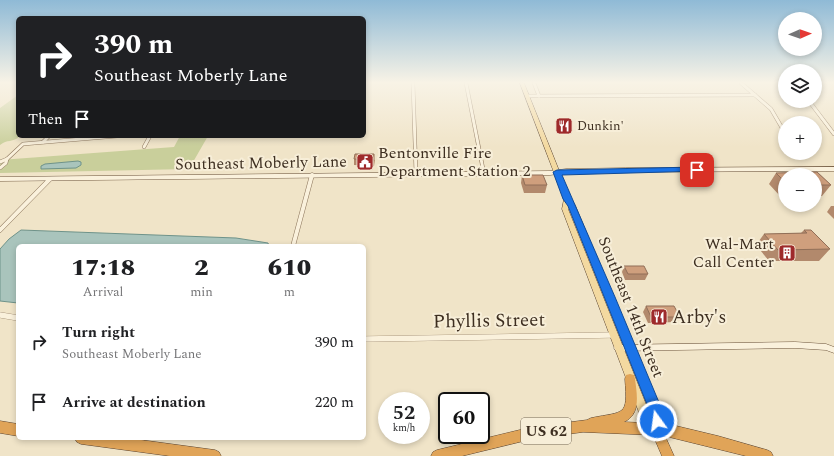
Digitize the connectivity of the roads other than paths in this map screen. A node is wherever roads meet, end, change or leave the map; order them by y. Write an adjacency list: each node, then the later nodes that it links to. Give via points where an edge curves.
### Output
1 (414, 104): 18 (street)
2 (470, 104): 19 (street)
3 (530, 104): 17 (main road, Southeast 14th Street)
4 (766, 104): 6 (street)
5 (816, 108): 7 (street)
6 (778, 121)
7 (834, 134)
8 (47, 138): 11 (street)
9 (93, 138): 11 (street)
10 (149, 138): 12 (street)
11 (43, 142): 13 (street, via 23,144)
12 (144, 147)
13 (7, 159): 14 (street); 15 (street)
14 (0, 162)
15 (0, 168)
16 (834, 169): 17 (street, Southeast Moberly Lane)
17 (557, 172): 19 (street, Southeast Moberly Lane); 23 (main road, Southeast 14th Street)
18 (416, 174): 19 (street, Southeast Moberly Lane); 20 (street, Southeast Moberly Lane)
19 (484, 174)
20 (312, 175): 22 (street, Southeast Moberly Lane); 25 (street)
21 (0, 179): 22 (street, Southeast Moberly Lane)
22 (50, 179): 24 (street)
23 (567, 199): 28 (main road, Southeast 14th Street, via 565,209); 31 (main road, Southeast 14th Street, via 576,214)
24 (0, 230)
25 (294, 244)
26 (0, 315): 27 (street)
27 (16, 318)
28 (614, 335): 29 (street, Phyllis Street); 30 (main road, Southeast 14th Street)
29 (366, 339)
30 (618, 348): 31 (street); 33 (main road, Southeast 14th Street)
31 (630, 348): 32 (street, via 795,345); 37 (main road, Southeast 14th Street, via 656,412)
32 (834, 350)
33 (630, 379): 34 (highway, US 62, via 632,402 629,413 620,418); 37 (main road, Southeast 14th Street, via 644,415)
34 (583, 426): 37 (highway, US 62); 40 (highway, US 62, via 532,433)
35 (0, 427): 36 (highway)
36 (16, 430)
37 (657, 430): 41 (highway, Southeast 14th Street); 42 (highway, via 668,430)
38 (96, 440): 39 (highway)
39 (215, 456)
40 (437, 456)
41 (668, 456)
42 (767, 456)

